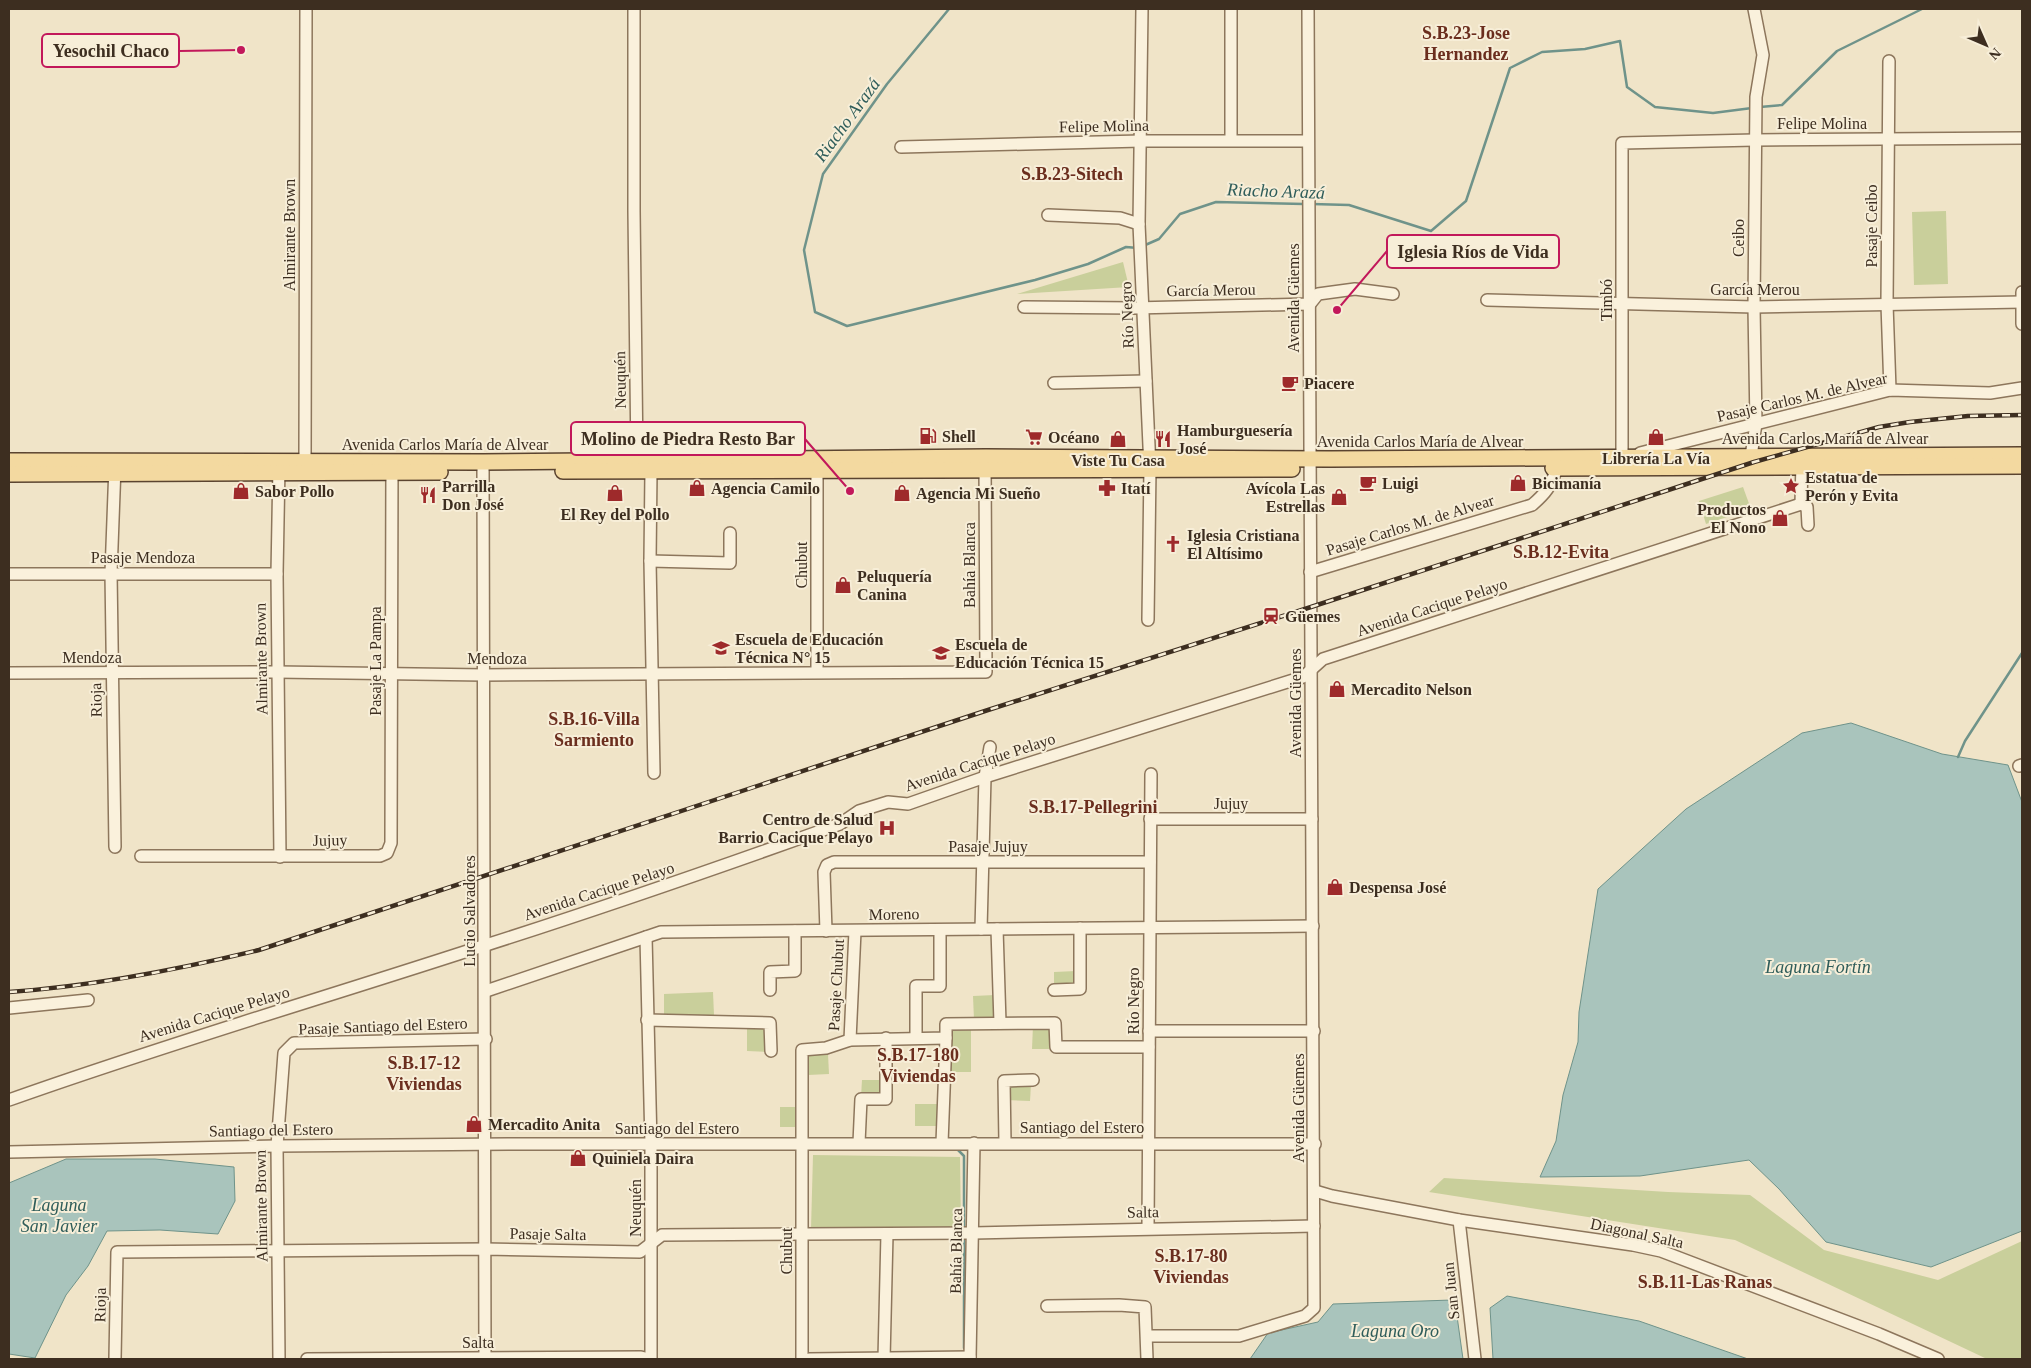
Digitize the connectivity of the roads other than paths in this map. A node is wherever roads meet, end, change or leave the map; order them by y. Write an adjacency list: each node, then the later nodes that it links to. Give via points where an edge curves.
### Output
1 (306, 9): 37 (street, Almirante Brown)
2 (634, 9): 35 (street, Neuquén)
3 (1142, 9): 12 (street, Río Negro)
4 (1231, 9): 10 (street)
5 (1308, 9): 13 (street, Avenida Güemes)
6 (1754, 9): 11 (street, Ceibo, via 1763,56 1756,97)
7 (1890, 61): 9 (street, Pasaje Ceibo)
8 (2022, 138): 9 (street, Felipe Molina)
9 (1888, 139): 11 (street, Felipe Molina); 24 (street, Pasaje Ceibo)
10 (1231, 140): 12 (street, Felipe Molina); 13 (street, Felipe Molina)
11 (1755, 140): 14 (street, Felipe Molina); 25 (street, Ceibo)
12 (1141, 141): 15 (street, Felipe Molina); 17 (street, Río Negro)
13 (1308, 141): 23 (street, Avenida Güemes)
14 (1622, 143): 22 (street, Timbó)
15 (901, 146)
16 (1048, 215): 17 (street, via 1120,218)
17 (1139, 224): 27 (street, Río Negro)
18 (2022, 292): 21 (street)
19 (1393, 294): 23 (street, García Merou, via 1355,289 1318,294)
20 (1487, 300): 22 (street, García Merou)
21 (2022, 302): 24 (street, García Merou); 28 (street)
22 (1622, 303): 25 (street, García Merou); 42 (street, Timbó)
23 (1310, 304): 27 (street, García Merou); 43 (street, Avenida Güemes)
24 (1887, 304): 25 (street, García Merou); 32 (street, Pasaje Ceibo)
25 (1754, 306): 33 (street, Ceibo)
26 (1024, 307): 27 (street, García Merou)
27 (1144, 307): 29 (street, Río Negro)
28 (2022, 324)
29 (1146, 381): 30 (street); 38 (street, Río Negro)
30 (1054, 383)
31 (2022, 388): 32 (street, Pasaje Carlos M. de Alvear, via 1990,393)
32 (1890, 390): 33 (street, Pasaje Carlos M. de Alvear)
33 (1756, 424): 39 (street, Ceibo); 42 (street, Pasaje Carlos M. de Alvear)
34 (2022, 455): 40 (main road, Avenida Carlos María de Alvear)
35 (637, 460): 44 (main road, Avenida Carlos María de Alvear); 48 (main road, Avenida Carlos María de Alvear); 51 (street)
36 (9, 462): 49 (main road, Avenida Carlos María de Alvear)
37 (305, 462): 45 (main road, Avenida Carlos María de Alvear); 47 (main road, Avenida Carlos María de Alvear)
38 (1149, 462): 41 (main road, Avenida Carlos María de Alvear); 43 (main road, Avenida Carlos María de Alvear); 61 (street, Río Negro)
39 (1753, 462): 40 (main road, Avenida Carlos María de Alvear); 42 (main road, Avenida Carlos María de Alvear)
40 (1802, 462): 46 (main road, Avenida Carlos María de Alvear); 53 (street)
41 (985, 463): 44 (main road, Avenida Carlos María de Alvear); 65 (street, Bahía Blanca)
42 (1622, 463): 43 (main road, Avenida Carlos María de Alvear); 50 (main road, Avenida Carlos María de Alvear)
43 (1309, 464): 50 (main road, Avenida Carlos María de Alvear); 57 (street, Avenida Güemes)
44 (817, 465): 51 (main road, Avenida Carlos María de Alvear); 64 (street, Chubut)
45 (392, 466): 47 (main road, Avenida Carlos María de Alvear); 48 (main road, Avenida Carlos María de Alvear); 68 (street, Pasaje La Pampa)
46 (2022, 466)
47 (279, 467): 49 (main road, Avenida Carlos María de Alvear); 60 (street, Almirante Brown)
48 (483, 467): 51 (main road, Avenida Carlos María de Alvear); 70 (street, Lucio Salvadores)
49 (115, 468): 52 (main road, Avenida Carlos María de Alvear); 58 (street, Rioja)
50 (1557, 468): 57 (street, Pasaje Carlos M. de Alvear, via 1552,484 1532,505)
51 (651, 471): 56 (street)
52 (9, 474)
53 (1801, 504): 54 (street, via 1807,507); 62 (street, Avenida Cacique Pelayo, via 1323,659)
54 (1808, 525)
55 (730, 533): 56 (street, via 730,563)
56 (650, 561): 69 (street)
57 (1310, 572): 62 (street, Avenida Güemes)
58 (111, 573): 59 (street, Pasaje Mendoza); 60 (street, Pasaje Mendoza); 67 (street, Rioja)
59 (9, 574)
60 (277, 574): 63 (street, Almirante Brown)
61 (1148, 620)
62 (1311, 668): 74 (street, Avenida Cacique Pelayo, via 1303,677); 76 (street, Avenida Güemes)
63 (277, 672): 67 (street, Mendoza); 68 (street, Mendoza); 79 (street, Almirante Brown)
64 (817, 672): 65 (street, Mendoza); 69 (street, Mendoza)
65 (986, 672)
66 (9, 673): 67 (street, Mendoza)
67 (111, 673): 77 (street, Rioja)
68 (391, 673): 70 (street, Mendoza); 80 (street, Pasaje La Pampa, via 391,843 387,853)
69 (652, 673): 70 (street, Mendoza); 72 (street)
70 (484, 675): 94 (street, Lucio Salvadores)
71 (990, 747): 74 (street)
72 (654, 773)
73 (1151, 774): 75 (street, Río Negro)
74 (985, 777): 81 (street); 94 (street, Avenida Cacique Pelayo, via 908,804 888,802 859,811 840,824)
75 (1150, 819): 76 (street, Jujuy); 82 (street, Río Negro)
76 (1312, 819): 84 (street, Avenida Güemes)
77 (115, 847)
78 (141, 856): 79 (street, Jujuy)
79 (280, 856): 80 (street, Jujuy)
80 (380, 856)
81 (982, 862): 82 (street, Pasaje Jujuy); 83 (street, Pasaje Jujuy, via 834,862); 87 (street)
82 (1150, 862): 86 (street, Río Negro)
83 (826, 865): 91 (street, Pasaje Chubut)
84 (1313, 926): 86 (street, Moreno); 103 (street, Avenida Güemes)
85 (1080, 928): 86 (street, Moreno); 88 (street, Moreno); 96 (street, via 1080,989)
86 (1150, 928): 102 (street, Río Negro)
87 (981, 929): 88 (street, Moreno); 89 (street, Moreno)
88 (997, 929): 101 (street)
89 (940, 930): 92 (street, Moreno); 105 (street, via 940,986 916,986)
90 (795, 931): 91 (street, Moreno); 93 (street, Moreno, via 660,932); 95 (street, via 795,972 770,972)
91 (826, 931): 92 (street, Moreno)
92 (855, 931): 108 (street, Pasaje Chubut)
93 (646, 937): 97 (street, Moreno); 100 (street, Neuquén)
94 (485, 946): 97 (street, Lucio Salvadores); 113 (street, Avenida Cacique Pelayo, via 120,1060)
95 (770, 990)
96 (1054, 990)
97 (486, 991): 107 (street, Lucio Salvadores)
98 (88, 1000): 99 (street)
99 (9, 1008)
100 (647, 1020): 110 (street, via 770,1023); 119 (street, Neuquén)
101 (1000, 1023): 106 (street, via 946,1024); 109 (street, via 1055,1023 1056,1047)
102 (1149, 1031): 103 (street); 109 (street, Río Negro)
103 (1314, 1031): 121 (street, Avenida Güemes)
104 (886, 1038): 105 (street); 108 (street); 114 (street, via 886,1099 861,1099)
105 (916, 1038): 106 (street)
106 (946, 1038): 115 (street)
107 (486, 1039): 111 (street, Pasaje Santiago del Estero, via 294,1043); 122 (street, Lucio Salvadores)
108 (850, 1040): 120 (street, Chubut, via 826,1048 802,1050)
109 (1149, 1047): 118 (street, Río Negro)
110 (771, 1051)
111 (284, 1053): 123 (street, Almirante Brown)
112 (1033, 1080): 117 (street, via 1004,1081)
113 (9, 1100)
114 (859, 1143): 115 (street, Santiago del Estero); 120 (street, Santiago del Estero)
115 (942, 1143): 116 (street, Santiago del Estero)
116 (974, 1143): 117 (street, Santiago del Estero); 129 (street, Bahía Blanca)
117 (1005, 1143): 118 (street, Santiago del Estero)
118 (1148, 1143): 121 (street, Santiago del Estero); 128 (street, Río Negro)
119 (651, 1144): 120 (street, Santiago del Estero); 122 (street, Santiago del Estero); 132 (street, Neuquén)
120 (803, 1144): 130 (street, Chubut)
121 (1315, 1144): 125 (street, Avenida Güemes)
122 (486, 1145): 123 (street, Santiago del Estero); 133 (street, Lucio Salvadores)
123 (276, 1146): 124 (street, Santiago del Estero); 134 (street, Almirante Brown)
124 (9, 1152)
125 (1315, 1190): 126 (street, Diagonal Salta); 127 (street, Avenida Güemes)
126 (1459, 1220): 148 (street, San Juan); 149 (street, Diagonal Salta, via 1633,1245 1685,1258)
127 (1314, 1226): 128 (street, Salta); 137 (street, Avenida Güemes, via 1314,1308 1305,1316 1238,1336)
128 (1148, 1228): 129 (street, Salta)
129 (973, 1233): 131 (street, Pasaje Salta); 138 (street, Bahía Blanca)
130 (803, 1234): 131 (street, Pasaje Salta); 132 (street, Pasaje Salta, via 662,1235); 144 (street, Chubut)
131 (887, 1234): 146 (street)
132 (651, 1243): 133 (street, Pasaje Salta, via 640,1252); 143 (street, Neuquén)
133 (485, 1249): 134 (street, Pasaje Salta); 142 (street, Lucio Salvadores)
134 (278, 1251): 135 (street, Pasaje Salta); 140 (street, Almirante Brown)
135 (118, 1252): 139 (street, Rioja)
136 (1047, 1306): 137 (street, via 1119,1304 1145,1307)
137 (1147, 1336): 147 (street)
138 (970, 1358): 146 (street)
139 (115, 1359)
140 (279, 1359)
141 (307, 1359): 142 (street, Salta)
142 (485, 1359): 143 (street, Salta)
143 (650, 1359)
144 (802, 1359)
145 (809, 1359): 146 (street)
146 (884, 1359)
147 (1147, 1359)
148 (1475, 1359)
149 (1938, 1359)

